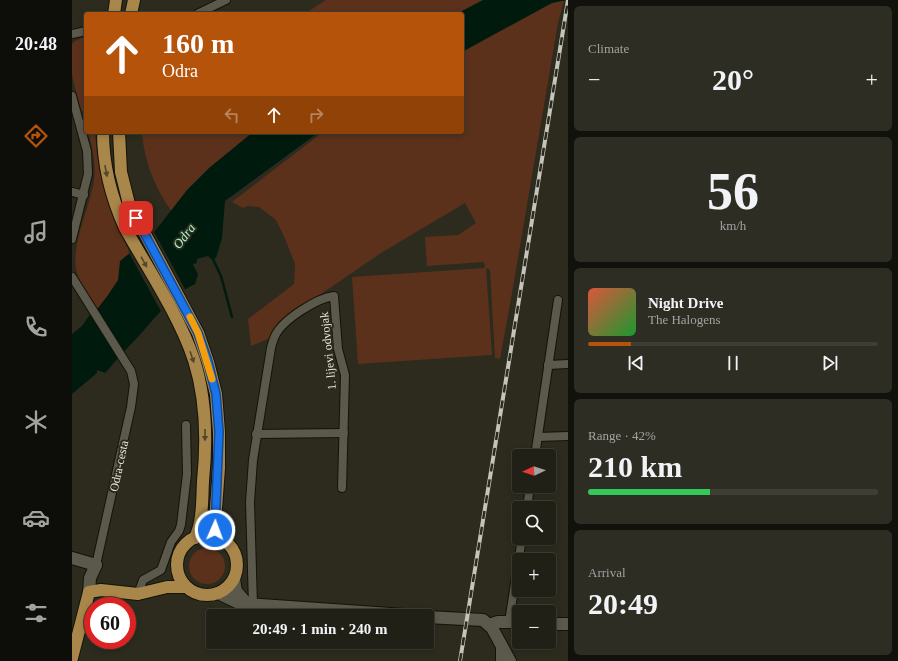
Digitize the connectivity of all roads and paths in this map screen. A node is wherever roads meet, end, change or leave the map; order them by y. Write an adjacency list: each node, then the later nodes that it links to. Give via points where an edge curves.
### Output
1 (116, 0): 4 (main road)
2 (134, 0): 5 (main road)
3 (226, 0): 6 (street)
4 (114, 12)
5 (131, 12)
6 (201, 12)
7 (84, 31): 8 (street)
8 (72, 34)
9 (72, 96): 13 (street, via 87,151 88,174)
10 (103, 134): 26 (main road, one-way to 26, via 105,168 117,212 177,321 198,373 205,431 200,522)
11 (119, 134): 27 (main road, via 124,188 136,218 200,341 216,394 219,460 215,530)
12 (72, 192): 13 (street)
13 (84, 195): 14 (street)
14 (72, 239)
15 (72, 277): 31 (street, Odra-cesta, via 129,366 134,384 132,407)
16 (558, 300): 18 (street)
17 (568, 364): 18 (street)
18 (548, 365): 23 (street)
19 (186, 425): 37 (street, via 187,474 181,525 171,542 161,570 143,580)
20 (344, 433): 21 (street); 21 (street, 1. lijevi odvojak, via 345,374 338,349 334,296 317,300 285,323 275,335); 25 (street, 1. lijevi odvojak)
21 (256, 434): 38 (street, 1. lijevi odvojak, via 250,502)
22 (568, 436): 23 (street)
23 (538, 437): 24 (street)
24 (536, 449)
25 (342, 488)
26 (194, 538): 27 (main road, via 206,535); 30 (main road, via 185,545)
27 (218, 538): 32 (main road, via 225,541 234,552 237,565)
28 (521, 545): 39 (street)
29 (72, 558): 31 (main road)
30 (178, 561): 33 (main road, via 180,578); 34 (main road, via 170,576)
31 (96, 565): 35 (main road, Odra-cesta, via 90,578)
32 (234, 579): 36 (main road, via 225,590); 38 (main road, via 236,590)
33 (186, 587): 34 (main road); 36 (main road, via 199,594)
34 (154, 589): 37 (main road)
35 (89, 592): 37 (main road, via 101,590); 47 (main road, Odra-cesta)
36 (218, 593): 38 (main road, via 239,603)
37 (138, 594)
38 (250, 604): 40 (main road)
39 (516, 605)
40 (320, 609)
41 (434, 617): 43 (main road, via 480,620)
42 (512, 622): 43 (main road)
43 (489, 624): 46 (main road)
44 (556, 624): 45 (main road)
45 (568, 624)
46 (500, 643): 48 (street); 49 (main road)
47 (72, 658)
48 (500, 661)
49 (510, 661)

